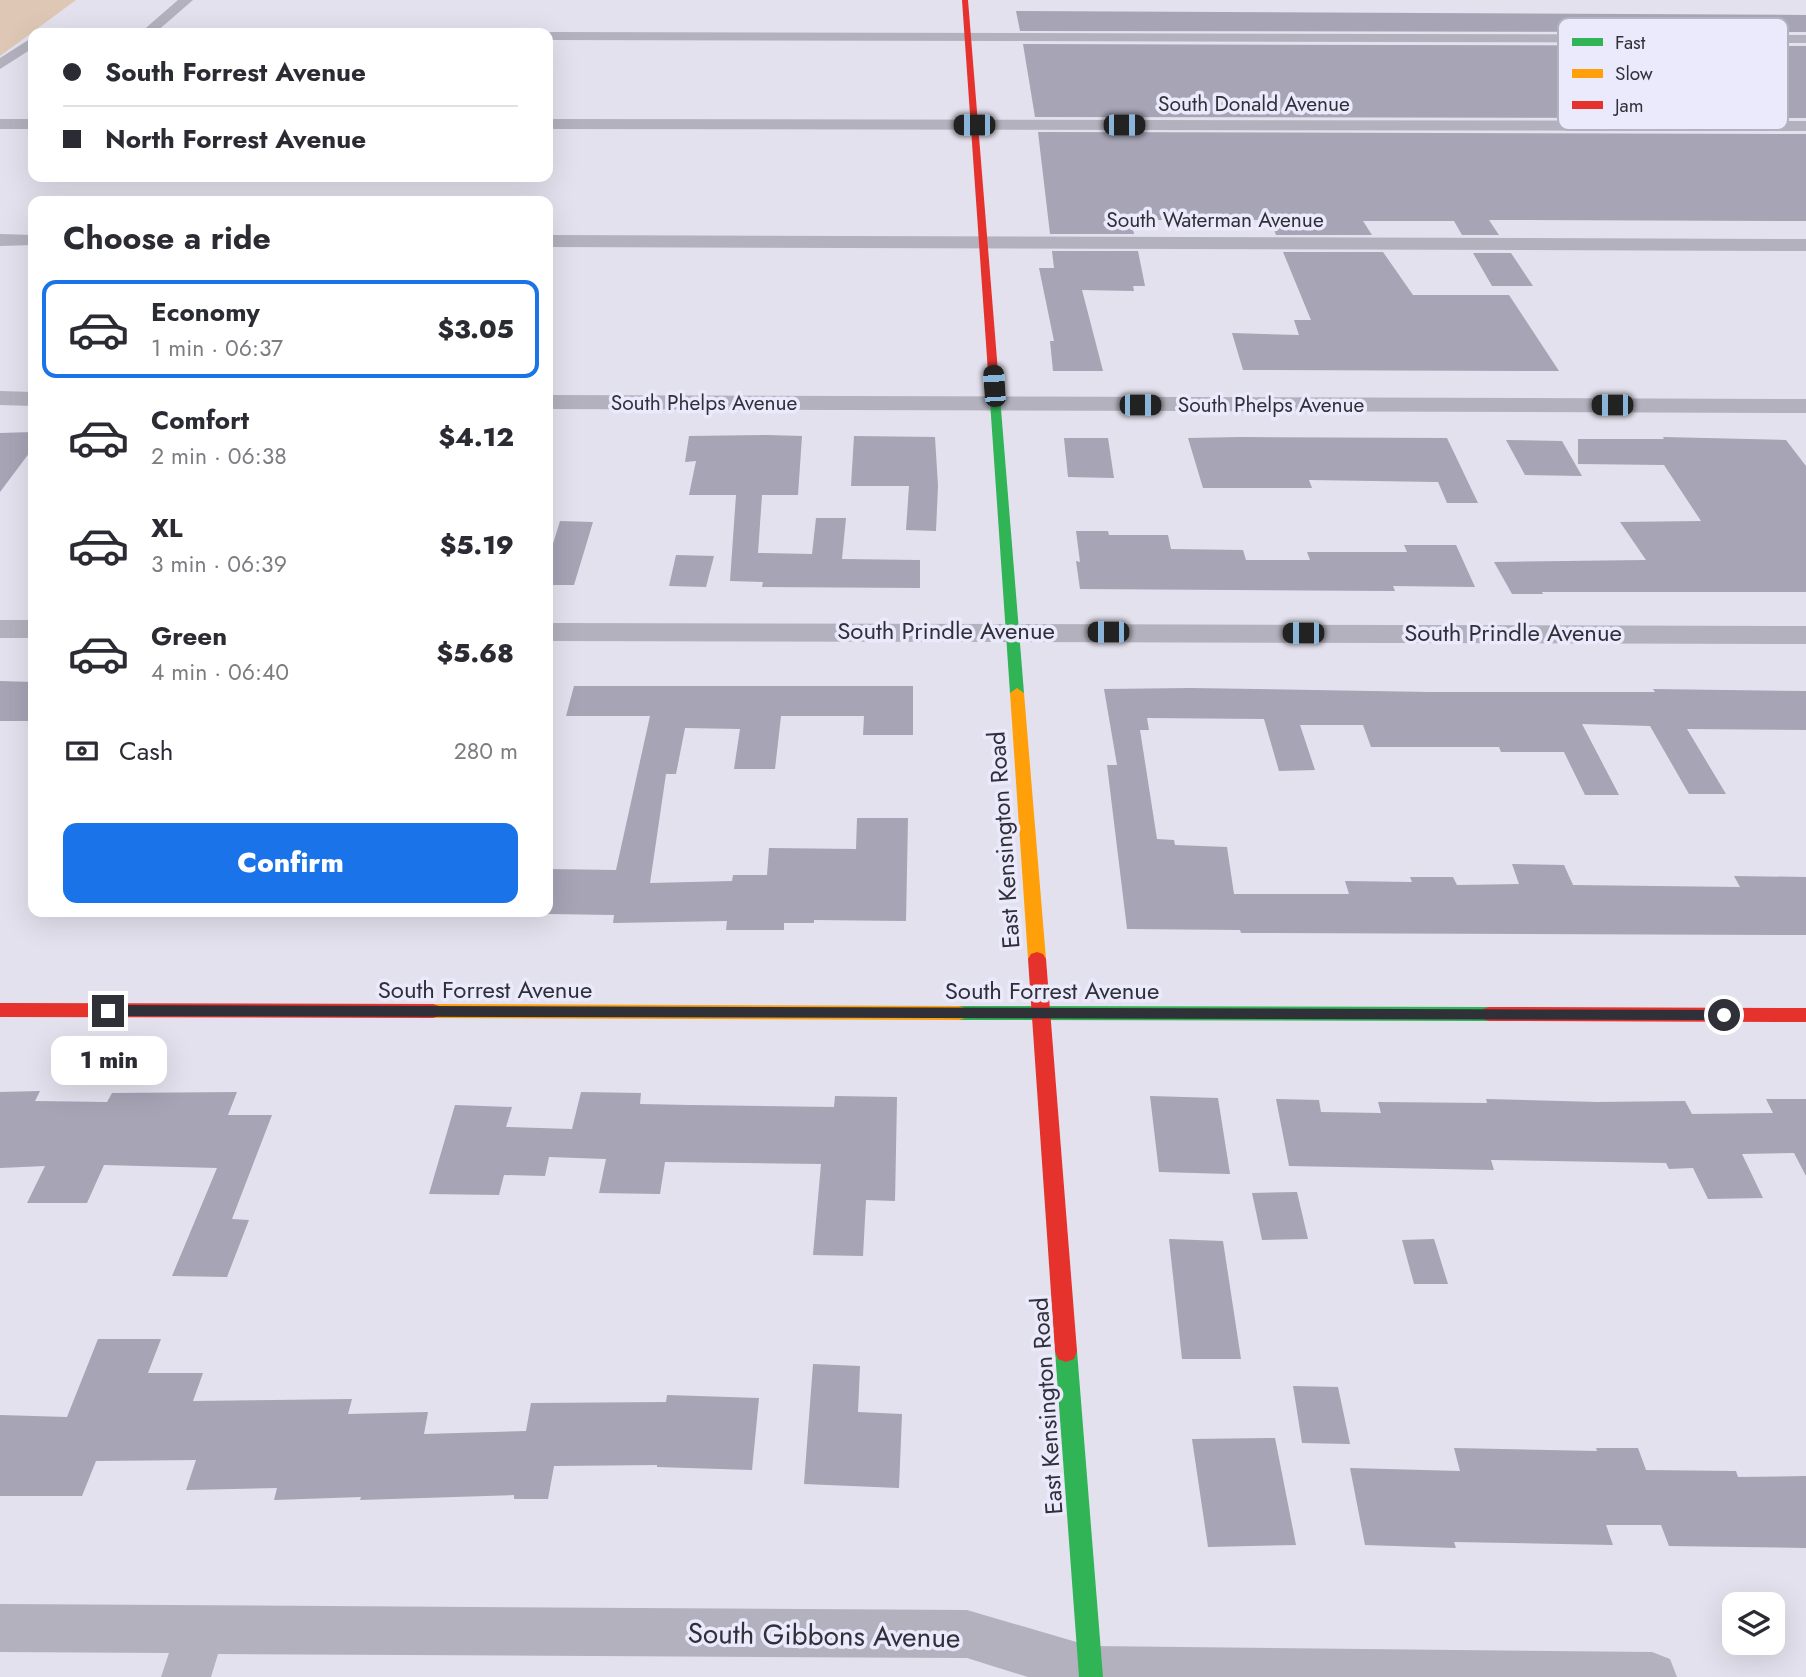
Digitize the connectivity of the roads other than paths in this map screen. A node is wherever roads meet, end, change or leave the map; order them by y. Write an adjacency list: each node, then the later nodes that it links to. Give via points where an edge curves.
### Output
1 (186, 0): 3 (street)
2 (965, 0): 5 (main road, East Kensington Road)
3 (153, 28)
4 (553, 36): 5 (street)
5 (967, 38): 6 (street); 14 (main road, East Kensington Road)
6 (1558, 39)
7 (1788, 39): 8 (street)
8 (1806, 39)
9 (28, 45): 10 (street)
10 (0, 65)
11 (0, 124): 12 (street)
12 (28, 124)
13 (553, 124): 14 (street, South Donald Avenue)
14 (974, 125): 15 (street, South Donald Avenue); 21 (main road, East Kensington Road)
15 (1558, 126)
16 (1788, 126): 17 (street, South Donald Avenue)
17 (1806, 126)
18 (0, 240): 19 (street)
19 (28, 240)
20 (553, 242): 21 (street, South Waterman Avenue)
21 (983, 243): 22 (street, South Waterman Avenue); 26 (main road, East Kensington Road)
22 (1806, 245)
23 (0, 398): 24 (street)
24 (28, 399)
25 (558, 402): 26 (street, South Phelps Avenue)
26 (995, 404): 27 (street, South Phelps Avenue); 30 (main road, East Kensington Road)
27 (1806, 406)
28 (0, 629): 29 (street)
29 (28, 629)
30 (1011, 631): 31 (street, South Prindle Avenue); 32 (street, South Prindle Avenue); 34 (main road, East Kensington Road)
31 (553, 632)
32 (1806, 635)
33 (0, 1010): 34 (main road, South Forrest Avenue)
34 (1041, 1013): 35 (main road, South Forrest Avenue); 38 (main road, East Kensington Road)
35 (1806, 1015)
36 (0, 1628): 37 (street, South Gibbons Avenue)
37 (201, 1631): 38 (street, South Gibbons Avenue, via 967,1634); 39 (street)
38 (1091, 1674): 40 (street, South Gibbons Avenue)
39 (186, 1677)
40 (1651, 1677)

